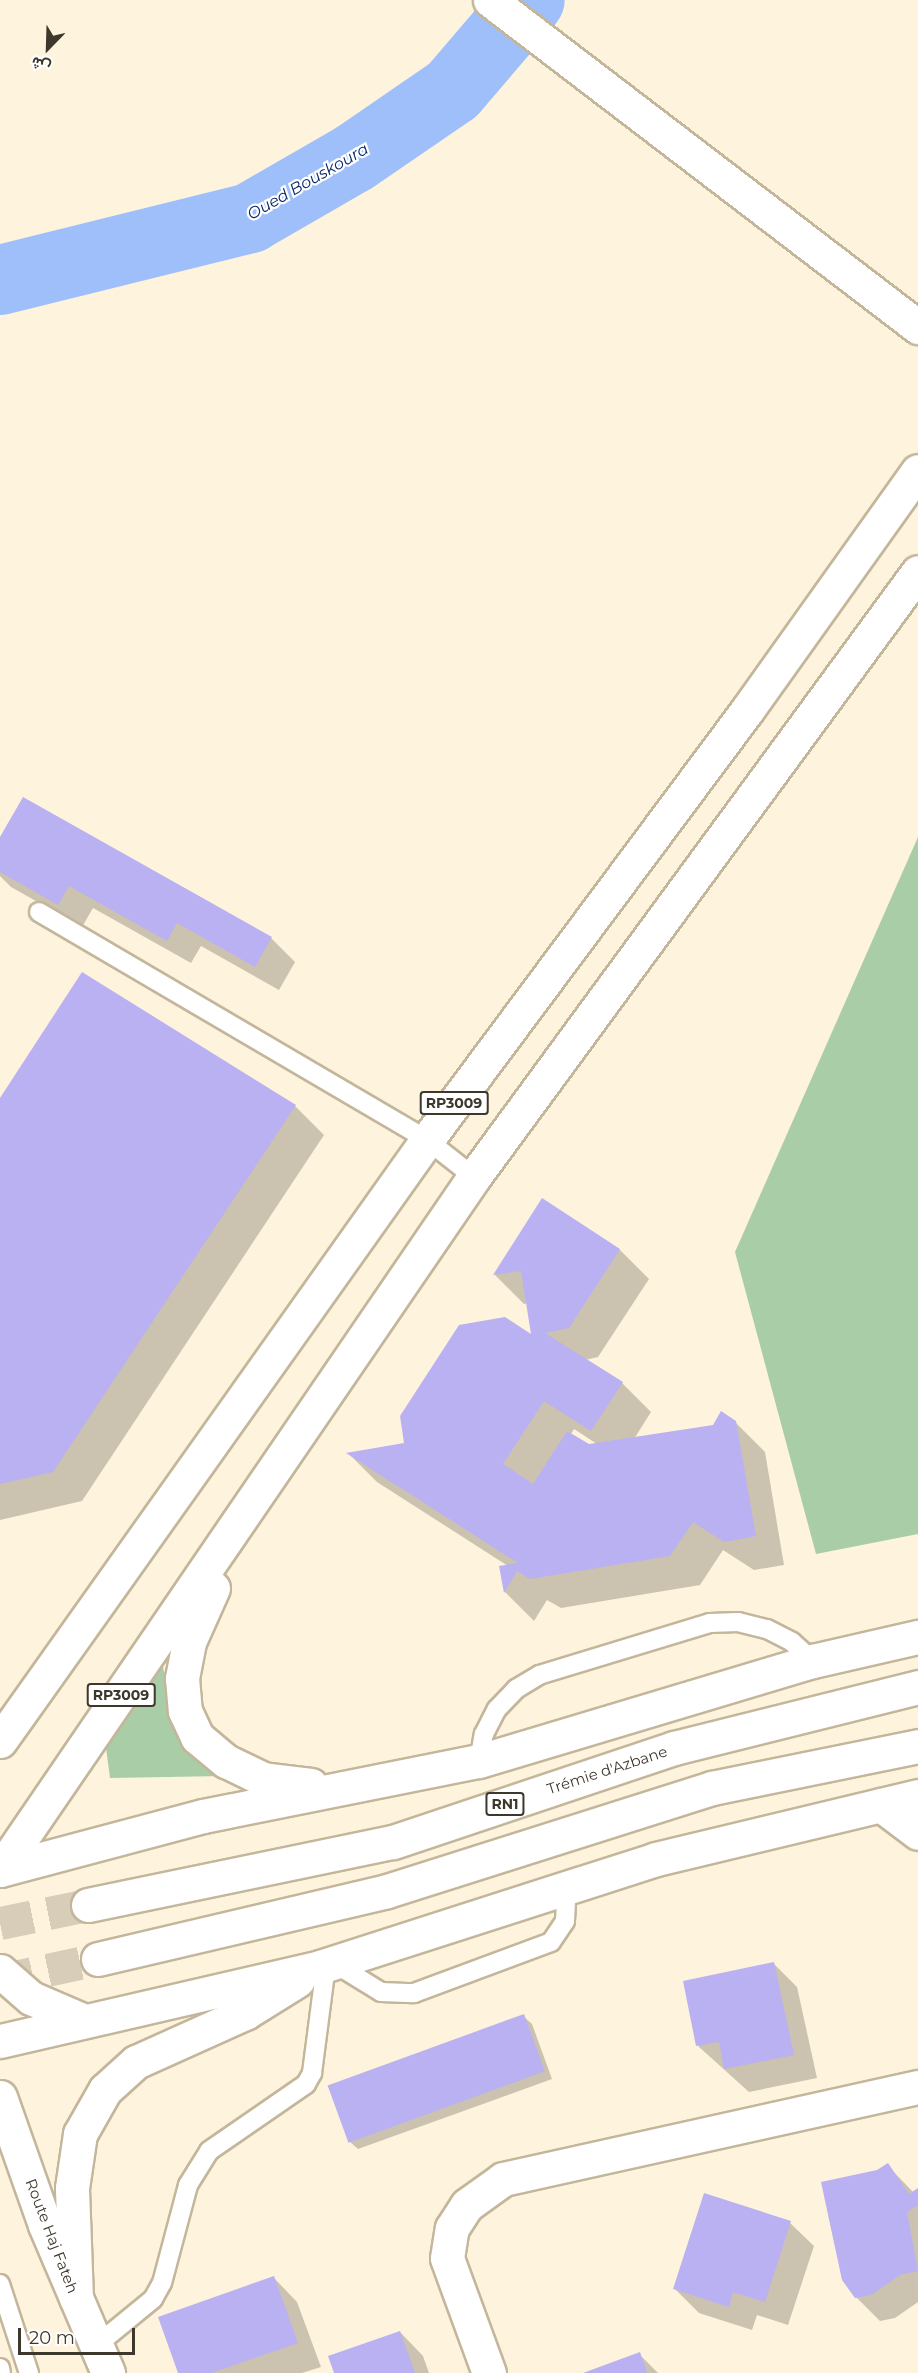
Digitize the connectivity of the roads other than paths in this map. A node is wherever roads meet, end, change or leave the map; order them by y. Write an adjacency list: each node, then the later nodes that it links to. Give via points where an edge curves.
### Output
1 (490, 0): 2 (main road)
2 (918, 327)
3 (918, 471): 6 (main road, RP3009, via 748,709)
4 (918, 572): 7 (main road, RP3009)
5 (39, 912): 6 (lane)
6 (427, 1140): 7 (lane); 12 (main road, RP3009)
7 (474, 1177): 8 (main road, RP3009)
8 (242, 1521): 15 (main road, via 189,1642 182,1678 185,1711 196,1737 226,1761 262,1779); 19 (main road, RP3009)
9 (918, 1637): 10 (main road)
10 (813, 1661): 14 (main road); 14 (lane, via 792,1642 767,1629 738,1622 710,1623 539,1676 516,1689 497,1709 484,1734)
11 (918, 1687): 21 (main road, Trémie d'Azbane / RN1, via 674,1748 393,1842)
12 (0, 1741)
13 (918, 1746): 22 (main road, via 712,1788 387,1890)
14 (479, 1761): 15 (main road)
15 (335, 1789): 19 (main road, via 203,1816)
16 (918, 1796): 17 (main road)
17 (881, 1805): 18 (main road); 20 (main road, via 656,1859)
18 (918, 1833)
19 (0, 1870)
20 (567, 1888): 23 (main road); 23 (lane, via 566,1921 551,1942 414,1993 381,1992)
21 (88, 1905)
22 (98, 1959)
23 (327, 1965): 25 (main road); 30 (main road, via 245,2013 136,2062 105,2090 80,2134 72,2188); 31 (lane, via 312,2073 306,2084 209,2151 188,2185 162,2283)
24 (0, 1971): 25 (main road, via 31,1998)
25 (80, 2019): 26 (main road)
26 (0, 2041)
27 (918, 2086): 35 (main road, via 503,2179 467,2205 452,2228 447,2258)
28 (0, 2097): 30 (main road, Route Haj Fateh, via 45,2225)
29 (0, 2284): 34 (lane)
30 (76, 2298): 31 (main road, Route Haj Fateh)
31 (103, 2359)
32 (0, 2368): 33 (lane)
33 (2, 2373)
34 (29, 2373)
35 (489, 2373)

